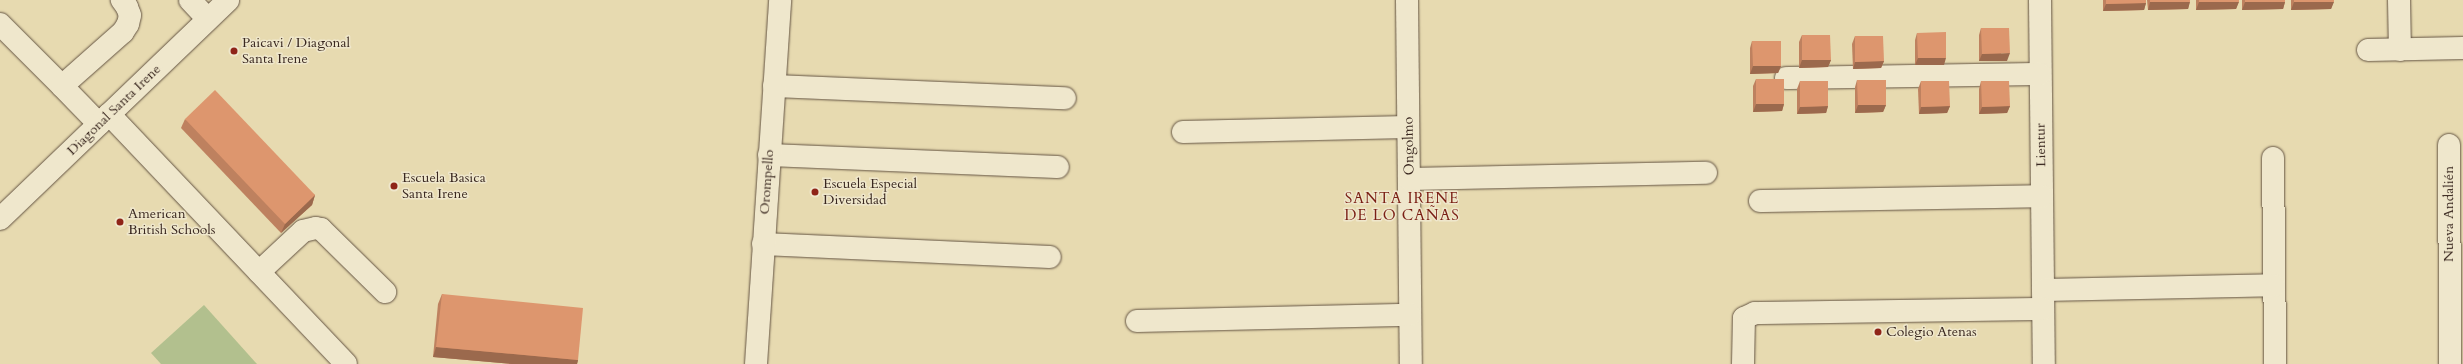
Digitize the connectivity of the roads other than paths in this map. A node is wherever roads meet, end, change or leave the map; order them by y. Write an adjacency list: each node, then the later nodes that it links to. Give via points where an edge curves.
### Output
1 (122, 0): 15 (street, via 130,15 123,32)
2 (190, 0): 8 (street)
3 (228, 0): 8 (street, Diagonal Santa Irene)
4 (780, 0): 16 (street, Orompello)
5 (1407, 0): 19 (street, Ongolmo)
6 (2040, 0): 13 (street, Lientur)
7 (2399, 0): 12 (street)
8 (208, 19): 18 (street, Diagonal Santa Irene)
9 (0, 24): 15 (street)
10 (2463, 48): 12 (street)
11 (2368, 50): 12 (street)
12 (2400, 50)
13 (2040, 74): 14 (street); 27 (street, Lientur)
14 (1786, 78)
15 (62, 86): 18 (street)
16 (774, 86): 17 (street); 22 (street, Orompello)
17 (1065, 98)
18 (104, 119): 29 (street, Diagonal Santa Irene); 32 (street)
19 (1408, 127): 20 (street); 26 (street, Ongolmo)
20 (1183, 132)
21 (2449, 145): 33 (street, Nueva Andalién)
22 (769, 154): 24 (street); 30 (street, Orompello)
23 (2273, 158): 34 (street)
24 (1058, 167)
25 (1706, 173): 26 (street)
26 (1409, 179): 37 (street, Ongolmo)
27 (2042, 196): 28 (street); 36 (street, Lientur)
28 (1760, 202)
29 (0, 219)
30 (763, 244): 31 (street); 40 (street, Orompello)
31 (1050, 257)
32 (259, 272): 35 (street, via 303,231 316,228); 39 (street)
33 (2456, 282): 45 (street, Nueva Andalién)
34 (2274, 285): 36 (street); 44 (street)
35 (385, 292)
36 (2043, 300): 42 (street, via 1755,313 1744,318); 43 (street, Lientur)
37 (1410, 315): 38 (street); 41 (street, Ongolmo)
38 (1137, 321)
39 (346, 364)
40 (756, 364)
41 (1411, 364)
42 (1743, 364)
43 (2044, 364)
44 (2275, 364)
45 (2450, 364)

